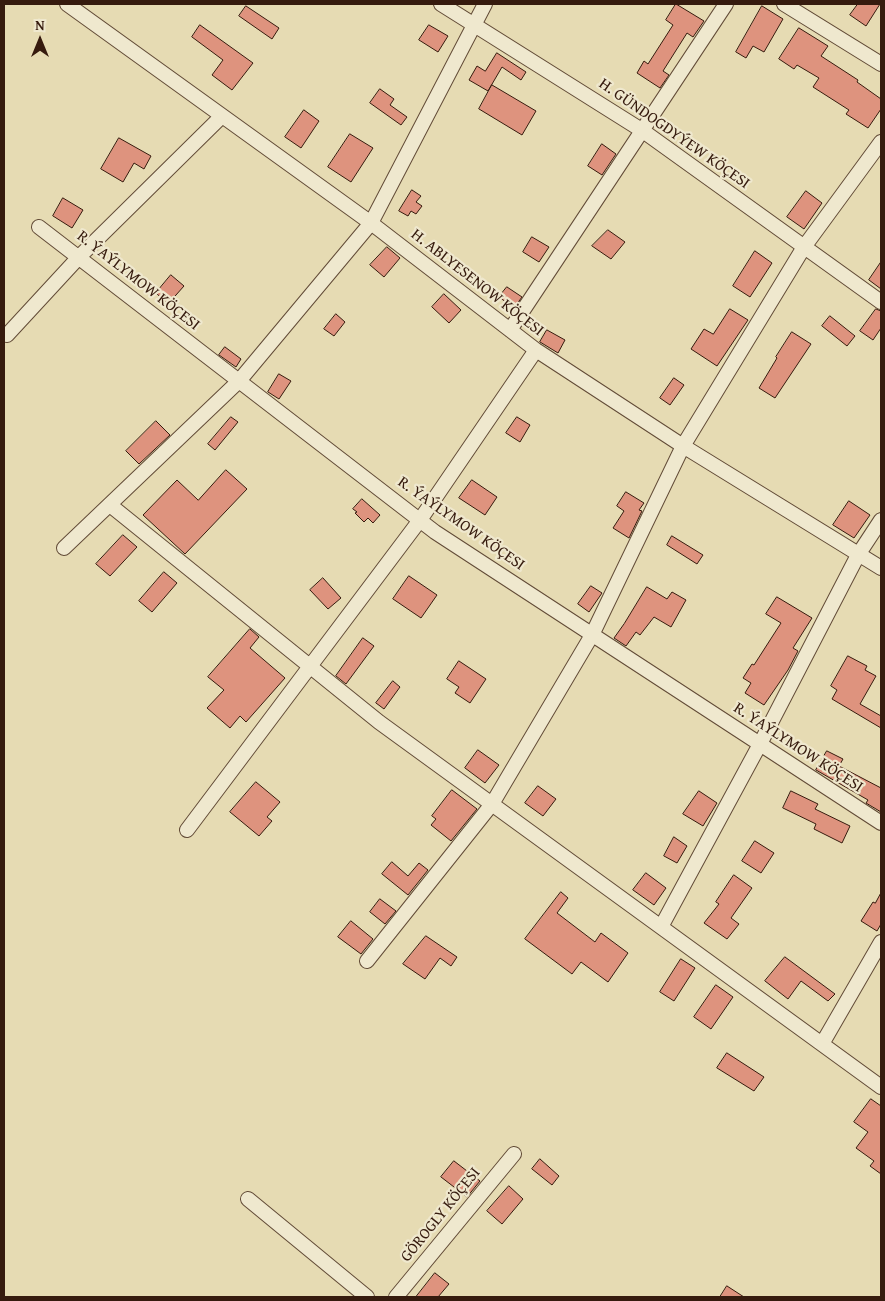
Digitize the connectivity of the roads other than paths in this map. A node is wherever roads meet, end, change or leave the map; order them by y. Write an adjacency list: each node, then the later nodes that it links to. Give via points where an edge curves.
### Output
1 (67, 4): 8 (street, H. ABLYESENOW KÖÇESI)
2 (441, 4): 6 (street, H. GÜNDOGDYÝEW KÖÇESI)
3 (485, 4): 6 (street)
4 (726, 4): 9 (street)
5 (784, 4): 7 (street)
6 (475, 25): 9 (street, H. GÜNDOGDYÝEW KÖÇESI); 11 (street)
7 (881, 64)
8 (222, 116): 11 (street, H. ABLYESENOW KÖÇESI); 14 (street)
9 (643, 131): 13 (street, H. GÜNDOGDYÝEW KÖÇESI); 16 (street)
10 (881, 142): 13 (street)
11 (371, 222): 16 (street, H. ABLYESENOW KÖÇESI); 19 (street)
12 (40, 227): 14 (street, R. ÝAÝLYMOW KÖÇESI)
13 (804, 247): 15 (street, H. GÜNDOGDYÝEW KÖÇESI); 20 (street)
14 (79, 257): 17 (street); 19 (street, R. ÝAÝLYMOW KÖÇESI)
15 (881, 302)
16 (510, 330): 18 (street, H. ABLYESENOW KÖÇESI)
17 (7, 335)
18 (536, 350): 20 (street, H. ABLYESENOW KÖÇESI); 22 (street)
19 (239, 381): 21 (street); 22 (street, R. ÝAÝLYMOW KÖÇESI)
20 (683, 446): 25 (street, H. ABLYESENOW KÖÇESI); 27 (street)
21 (110, 505): 24 (street); 28 (street)
22 (420, 520): 27 (street, R. ÝAÝLYMOW KÖÇESI); 28 (street)
23 (881, 520): 25 (street)
24 (64, 548)
25 (858, 555): 26 (street, H. ABLYESENOW KÖÇESI); 29 (street)
26 (881, 568)
27 (592, 635): 29 (street, R. ÝAÝLYMOW KÖÇESI); 30 (street)
28 (310, 666): 30 (street, via 379,722); 32 (street)
29 (760, 744): 31 (street, R. ÝAÝLYMOW KÖÇESI); 33 (street)
30 (492, 804): 33 (street); 35 (street)
31 (881, 823)
32 (187, 830)
33 (661, 926): 36 (street)
34 (881, 942): 36 (street)
35 (367, 961)
36 (822, 1044): 37 (street)
37 (881, 1087)
38 (514, 1154): 41 (street, GÖROGLY KÖÇESI)
39 (248, 1199): 40 (street)
40 (367, 1297)
41 (396, 1297)

